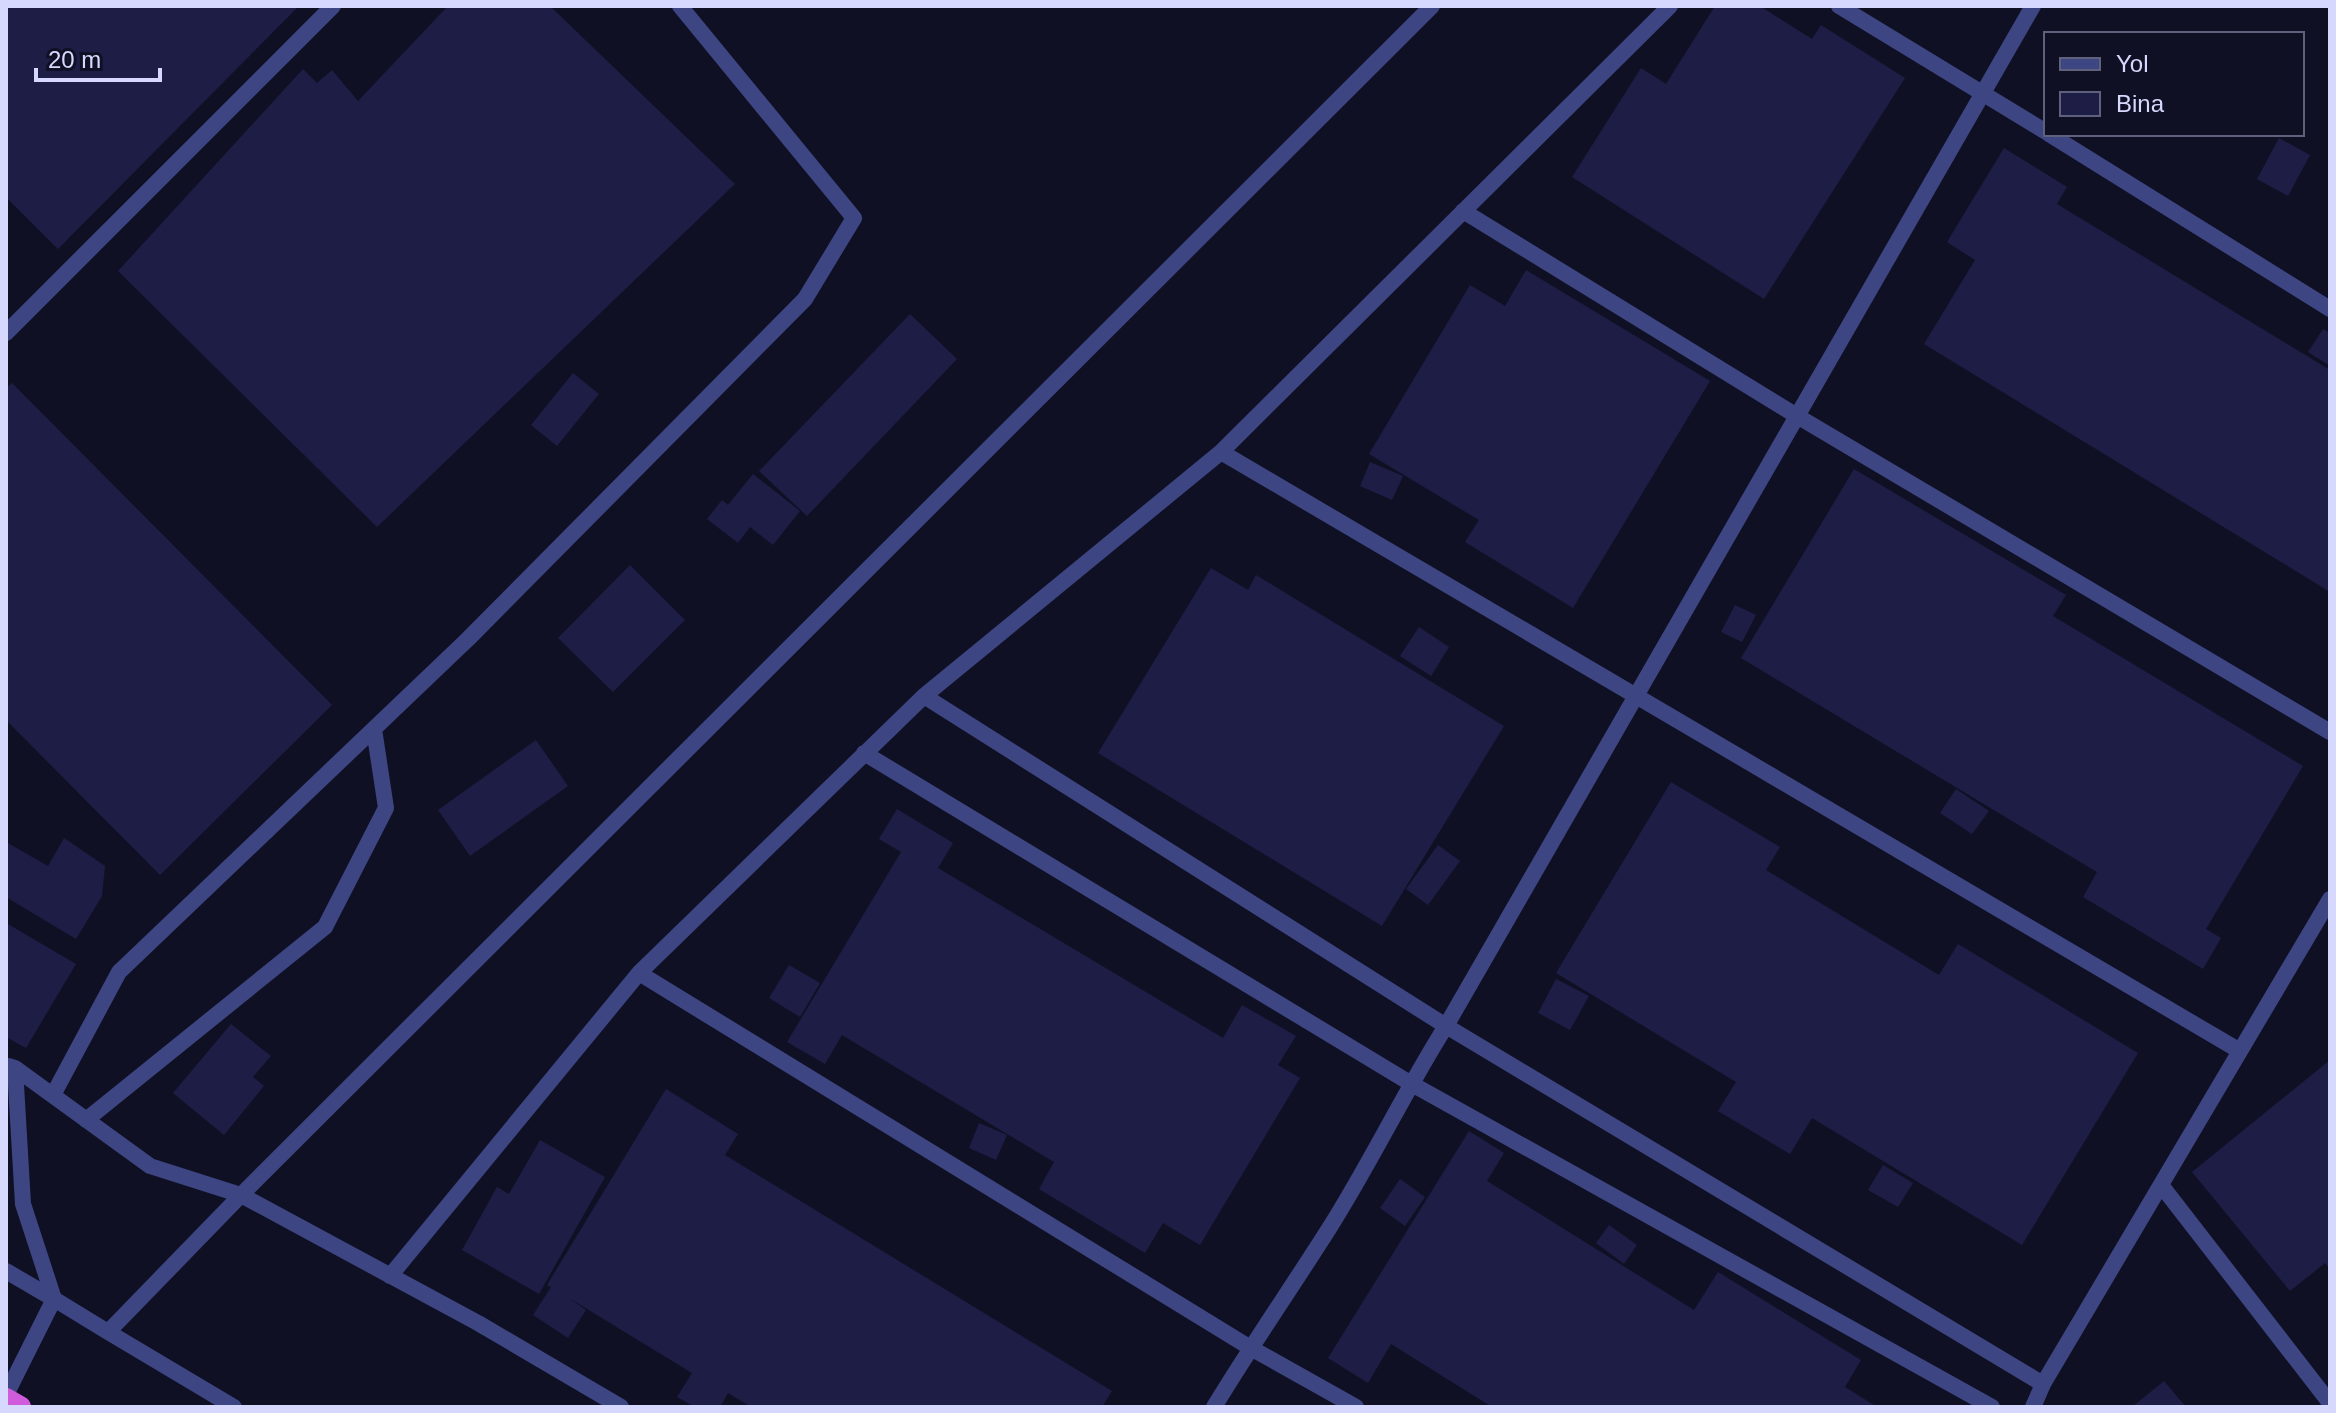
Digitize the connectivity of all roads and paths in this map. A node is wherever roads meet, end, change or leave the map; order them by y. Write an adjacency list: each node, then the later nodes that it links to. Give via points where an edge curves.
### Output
1 (333, 6): 12 (street)
2 (680, 6): 17 (street, via 854,218 805,299)
3 (1432, 6): 29 (street)
4 (1670, 6): 10 (street)
5 (1839, 6): 7 (street)
6 (2033, 6): 7 (street)
7 (1983, 93): 8 (street); 13 (street)
8 (2044, 131)
9 (2052, 136): 11 (street)
10 (1463, 211): 13 (street); 14 (street)
11 (2330, 309)
12 (6, 333)
13 (1797, 416): 16 (street); 18 (street)
14 (1221, 452): 15 (street); 16 (street)
15 (924, 696): 19 (street); 22 (street)
16 (1636, 696): 22 (street); 23 (street)
17 (374, 729): 26 (street, via 119,972); 27 (street, via 386,808 325,927)
18 (2330, 732)
19 (864, 753): 21 (street); 25 (street)
20 (2330, 899): 23 (street)
21 (639, 973): 31 (street); 34 (street)
22 (1446, 1026): 25 (street); 35 (street)
23 (2240, 1051): 28 (street)
24 (10, 1066): 26 (street); 32 (street, via 23,1204)
25 (1410, 1083): 34 (street, via 1331,1225); 43 (street)
26 (53, 1095): 27 (street)
27 (86, 1120): 29 (street, via 150,1166)
28 (2161, 1185): 35 (street); 37 (street)
29 (241, 1195): 31 (street); 33 (street)
30 (6, 1271): 32 (street)
31 (390, 1276): 40 (street)
32 (54, 1299): 33 (street); 36 (street)
33 (108, 1332): 39 (street)
34 (1249, 1347): 41 (street); 42 (street)
35 (2043, 1384): 44 (street)
36 (6, 1397): 38 (highway)
37 (2330, 1403)
38 (20, 1407)
39 (234, 1407)
40 (621, 1407)
41 (1214, 1407)
42 (1356, 1407)
43 (1992, 1407)
44 (2033, 1407)

